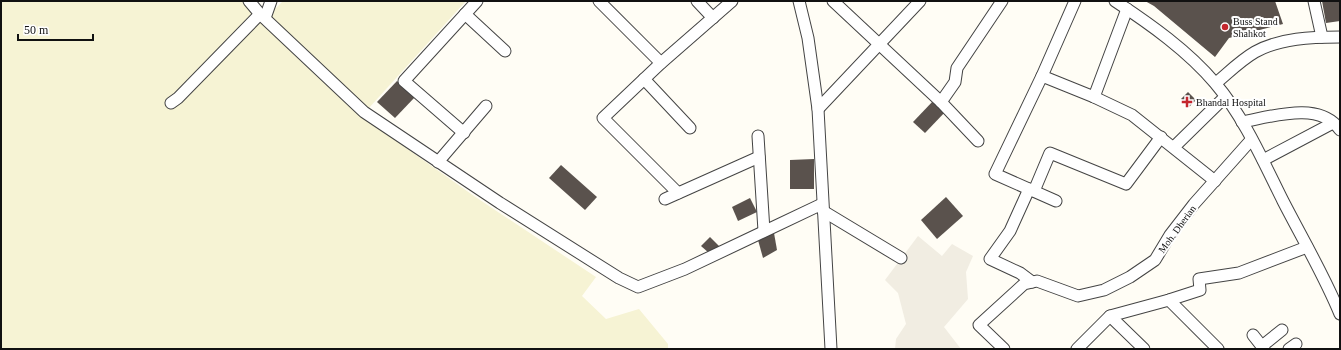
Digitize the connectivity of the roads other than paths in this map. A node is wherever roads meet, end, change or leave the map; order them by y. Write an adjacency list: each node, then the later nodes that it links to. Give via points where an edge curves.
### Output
1 (249, 1): 16 (street)
2 (271, 1): 16 (street)
3 (477, 1): 15 (street)
4 (599, 1): 22 (street)
5 (697, 1): 17 (street)
6 (732, 1): 17 (street)
7 (799, 1): 31 (street, via 808,38)
8 (833, 1): 20 (street)
9 (920, 1): 20 (street)
10 (1002, 1): 28 (street, via 957,68 955,82)
11 (1075, 1): 23 (street)
12 (1115, 1): 14 (street)
13 (1314, 1): 18 (street)
14 (1127, 9): 25 (street, via 1173,44); 26 (street)
15 (465, 14): 21 (street); 35 (street, via 404,81)
16 (263, 16): 29 (street); 43 (street, via 364,112)
17 (713, 18): 22 (street)
18 (1322, 37): 19 (street); 25 (street, via 1279,43 1255,52)
19 (1340, 37)
20 (880, 43): 28 (street); 31 (street)
21 (505, 51)
22 (661, 63): 24 (street)
23 (1042, 76): 26 (street); 45 (street, via 995,174)
24 (644, 79): 34 (street); 46 (street, via 603,118)
25 (1216, 83): 27 (street)
26 (1094, 97): 37 (street, via 1132,115)
27 (1225, 97): 32 (street); 40 (street)
28 (941, 102): 39 (street)
29 (171, 103)
30 (486, 106): 35 (street)
31 (818, 109): 49 (street)
32 (1242, 122): 33 (street, via 1303,113 1318,114); 38 (street)
33 (1338, 126): 42 (street)
34 (690, 128)
35 (464, 133): 43 (street)
36 (758, 136): 41 (street)
37 (1162, 137): 40 (street); 45 (street, via 1126,184 1050,153)
38 (1251, 140): 42 (street); 44 (street, Moh. Dherian)
39 (978, 141)
40 (1174, 147): 44 (street)
41 (759, 156): 46 (street); 50 (street)
42 (1262, 160): 51 (street)
43 (438, 162): 50 (street, via 619,278 638,287 665,278)
44 (1215, 181): 53 (street, Moh. Dherian, via 1170,235 1155,260 1130,277 1104,290 1078,296 1037,281)
45 (1032, 190): 48 (street); 53 (street, via 1010,231 990,259 1020,273)
46 (678, 193): 47 (street)
47 (665, 199)
48 (1056, 201)
49 (823, 207): 50 (street); 52 (street); 60 (street)
50 (764, 231)
51 (1307, 247): 54 (street, via 1240,272 1199,279 1200,290); 55 (street)
52 (901, 258)
53 (1032, 282): 61 (street, via 1024,284 979,326)
54 (1169, 300): 56 (street); 64 (street)
55 (1340, 314)
56 (1110, 316): 62 (street); 63 (street)
57 (1282, 330): 59 (street)
58 (1253, 335): 59 (street)
59 (1263, 348)
60 (831, 349)
61 (1004, 349)
62 (1077, 349)
63 (1144, 349)
64 (1218, 349)

